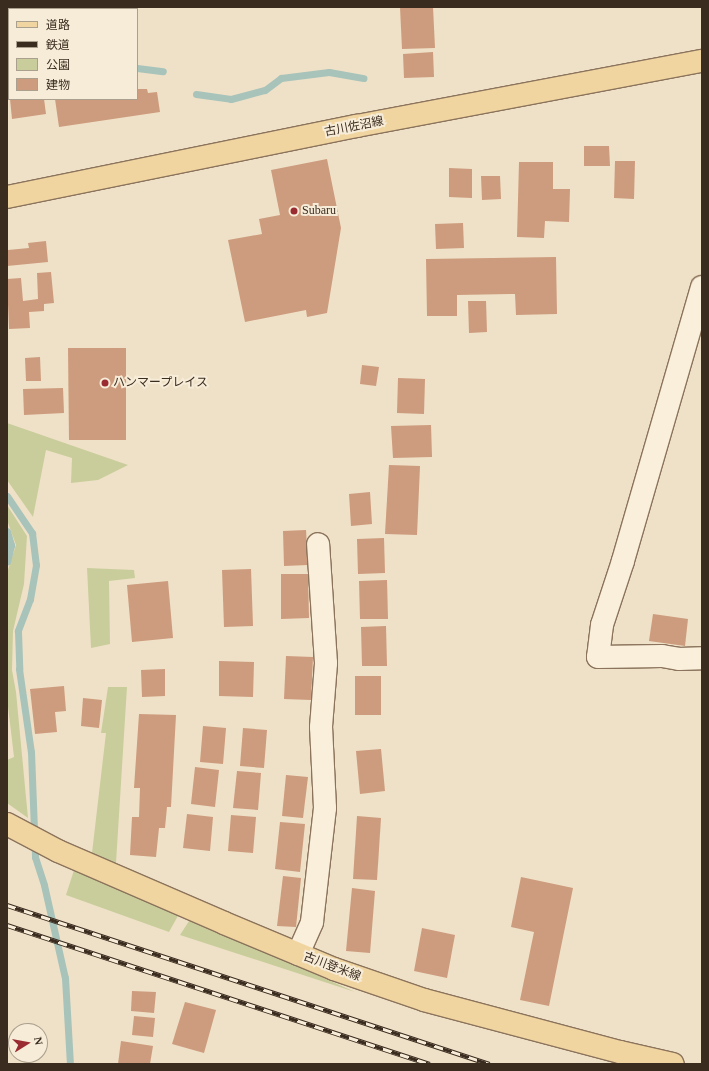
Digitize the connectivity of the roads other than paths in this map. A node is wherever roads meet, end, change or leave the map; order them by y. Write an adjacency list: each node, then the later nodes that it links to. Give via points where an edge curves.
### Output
1 (702, 60): 2 (main road, 古川佐沼線)
2 (7, 197)
3 (702, 287): 5 (street, via 602,625 598,657)
4 (318, 544): 7 (street, via 326,663 322,727 325,808 312,922)
5 (702, 658)
6 (7, 824): 7 (main road, 古川登米線, via 50,847)
7 (298, 954): 8 (main road, 古川登米線, via 424,1000)
8 (673, 1064)

